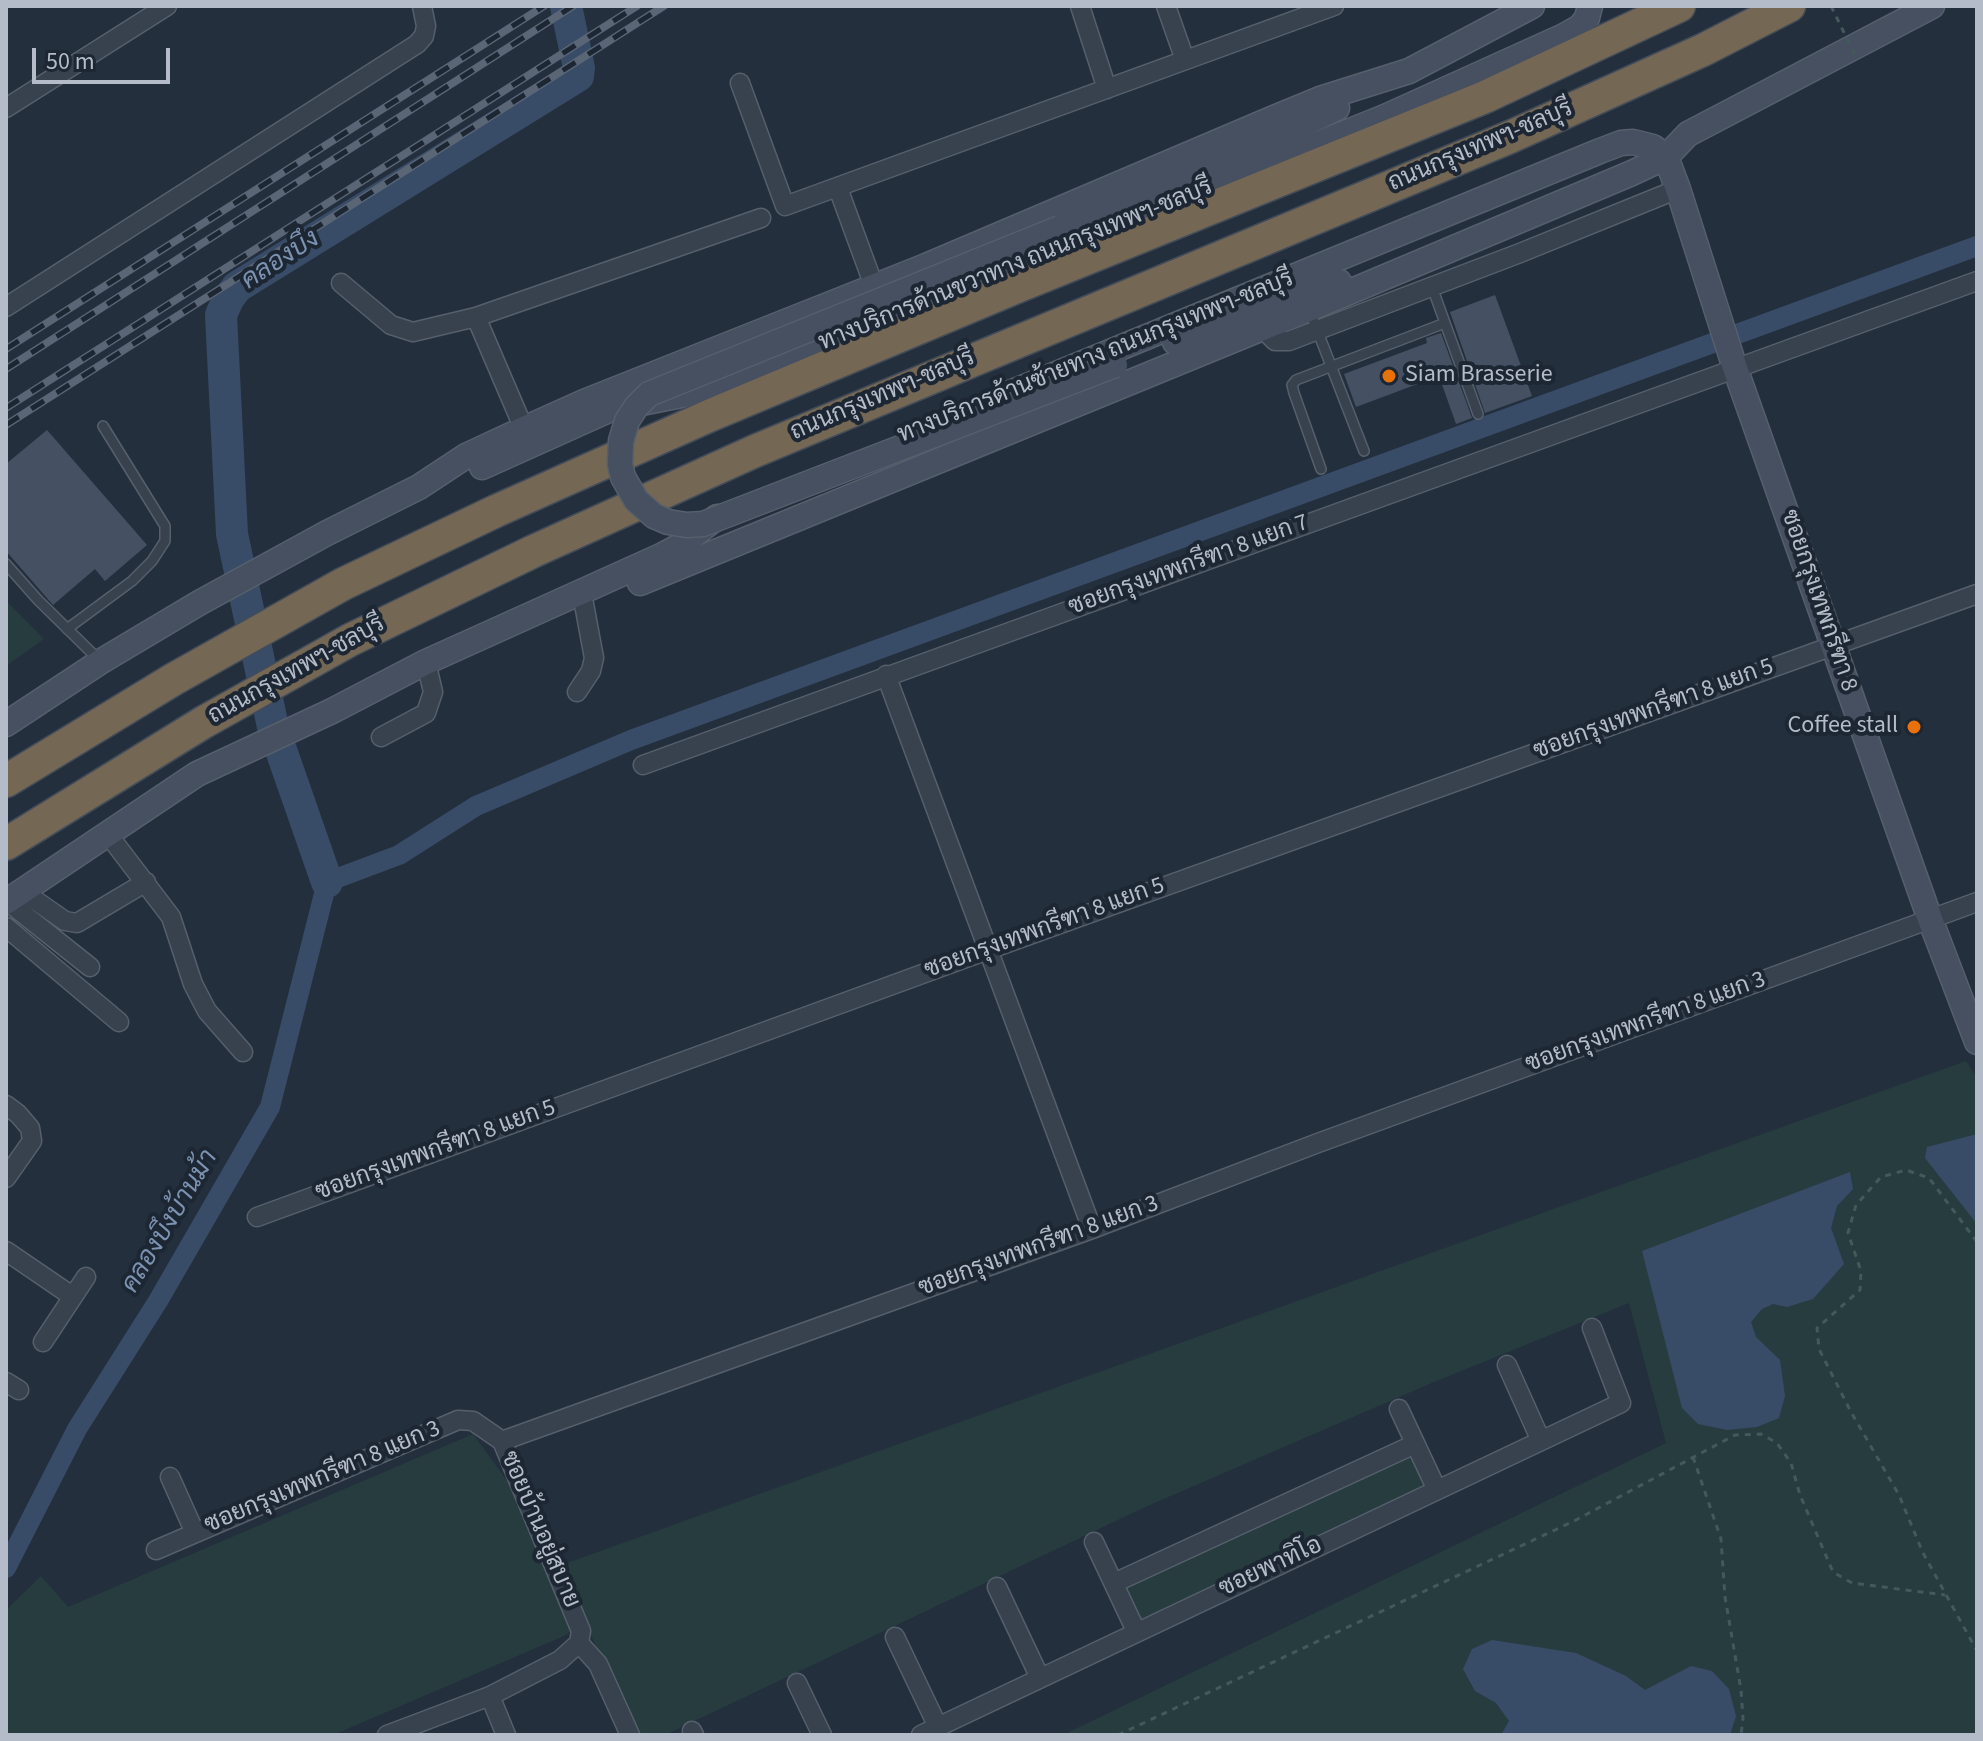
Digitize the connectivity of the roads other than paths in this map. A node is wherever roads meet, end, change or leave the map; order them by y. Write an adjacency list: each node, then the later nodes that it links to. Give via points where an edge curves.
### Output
1 (167, 6): 16 (street)
2 (422, 6): 30 (street, via 426,26 417,44)
3 (1080, 6): 15 (street)
4 (1166, 6): 12 (street)
5 (1334, 6): 11 (street)
6 (1532, 6): 13 (main road, ทางบริการด้านขวาทาง ถนนกรุงเทพฯ-ชลบุรี)
7 (1590, 6): 41 (main road, ทางบริการด้านขวาทาง ถนนกรุงเทพฯ-ชลบุรี, via 1580,27 1564,36 1370,123 747,373 697,392 611,409 476,469)
8 (1679, 6): 55 (highway, ถนนกรุงเทพฯ-ชลบุรี, via 1485,97 1019,286 496,511 343,584)
9 (1789, 6): 57 (highway, ถนนกรุงเทพฯ-ชลบุรี, via 1510,137 755,451 534,551 350,640)
10 (1932, 6): 18 (main road, ทางบริการด้านซ้ายทาง ถนนกรุงเทพฯ-ชลบุรี, via 1688,134)
11 (1299, 12): 12 (street)
12 (1185, 60): 15 (street)
13 (1409, 71): 25 (main road, bridge, via 1237,156 649,394 627,421 621,441 623,477 636,500 654,516 703,524 1309,291); 28 (main road, ทางบริการด้านขวาทาง ถนนกรุงเทพฯ-ชลบุรี, via 1320,99)
14 (740, 83): 20 (street, via 785,206)
15 (1107, 89): 20 (street)
16 (6, 108)
17 (1600, 151): 18 (main road, ทางบริการด้านซ้ายทาง ถนนกรุงเทพฯ-ชลบุรี, via 1633,142); 19 (main road, via 1620,156); 22 (main road, ทางบริการด้านซ้ายทาง ถนนกรุงเทพฯ-ชลบุรี)
18 (1666, 157): 19 (main road, ทางบริการด้านซ้ายทาง ถนนกรุงเทพฯ-ชลบุรี); 21 (main road, ซอยกรุงเทพกรีฑา 8)
19 (1632, 173): 24 (main road, ทางบริการด้านซ้ายทาง ถนนกรุงเทพฯ-ชลบุรี)
20 (838, 188): 28 (street)
21 (1678, 189): 29 (street); 34 (main road, ซอยกรุงเทพกรีฑา 8)
22 (1461, 209): 24 (main road, via 1476,224); 45 (main road, ทางบริการด้านซ้ายทาง ถนนกรุงเทพฯ-ชลบุรี, via 734,508 671,551)
23 (761, 218): 31 (street)
24 (1472, 240): 25 (main road, ทางบริการด้านซ้ายทาง ถนนกรุงเทพฯ-ชลบุรี)
25 (1400, 270): 32 (main road, ทางบริการด้านซ้ายทาง ถนนกรุงเทพฯ-ชลบุรี)
26 (1977, 281): 34 (street, ซอยกรุงเทพกรีฑา 8 แยก 7)
27 (341, 283): 31 (street, via 391,325 413,332)
28 (874, 286): 38 (main road, ทางบริการด้านขวาทาง ถนนกรุงเทพฯ-ชลบุรี)
29 (1432, 287): 32 (street); 33 (lane)
30 (6, 307)
31 (476, 317): 38 (street)
32 (1313, 320): 35 (lane); 44 (main road, ทางบริการด้านซ้ายทาง ถนนกรุงเทพฯ-ชลบุรี, via 1262,328)
33 (1445, 323): 35 (lane); 36 (lane)
34 (1734, 363): 47 (main road, ซอยกรุงเทพกรีฑา 8); 50 (street, ซอยกรุงเทพกรีฑา 8 แยก 7)
35 (1330, 366): 39 (lane); 40 (lane, via 1292,385)
36 (1478, 414)
37 (103, 426): 46 (lane, via 165,526 165,541 132,581)
38 (524, 429): 41 (main road, ทางบริการด้านขวาทาง ถนนกรุงเทพฯ-ชลบุรี, via 466,456)
39 (1364, 451)
40 (1321, 469)
41 (419, 487): 48 (main road, ทางบริการด้านขวาทาง ถนนกรุงเทพฯ-ชลบุรี, via 199,603)
42 (6, 564): 46 (lane)
43 (1977, 594): 47 (street, ซอยกรุงเทพกรีฑา 8 แยก 5)
44 (584, 604): 45 (main road, ทางบริการด้านซ้ายทาง ถนนกรุงเทพฯ-ชลบุรี); 51 (street, via 594,658)
45 (537, 614): 49 (main road, ทางบริการด้านซ้ายทาง ถนนกรุงเทพฯ-ชลบุรี)
46 (67, 629): 48 (lane)
47 (1833, 645): 61 (main road, ซอยกรุงเทพกรีฑา 8); 63 (street, ซอยกรุงเทพกรีฑา 8 แยก 5)
48 (100, 662): 52 (main road, ทางบริการด้านขวาทาง ถนนกรุงเทพฯ-ชลบุรี)
49 (426, 662): 53 (street, via 433,692 426,713); 56 (main road, ทางบริการด้านซ้ายทาง ถนนกรุงเทพฯ-ชลบุรี, via 197,774)
50 (886, 675): 54 (street, ซอยกรุงเทพกรีฑา 8 แยก 7); 63 (street)
51 (577, 692)
52 (6, 724)
53 (381, 737)
54 (643, 765)
55 (6, 781)
56 (107, 833): 58 (street); 59 (main road, ทางบริการด้านซ้ายทาง ถนนกรุงเทพฯ-ชลบุรี)
57 (6, 844)
58 (146, 882): 59 (street, via 77,923); 67 (street, via 171,917 207,1011)
59 (12, 898): 64 (street)
60 (1977, 902): 61 (street, ซอยกรุงเทพกรีฑา 8 แยก 3)
61 (1930, 919): 66 (main road, ซอยกรุงเทพกรีฑา 8); 71 (street, ซอยกรุงเทพกรีฑา 8 แยก 3)
62 (6, 927): 65 (street)
63 (988, 950): 70 (street, ซอยกรุงเทพกรีฑา 8 แยก 5); 71 (street)
64 (90, 967)
65 (119, 1022)
66 (1977, 1042)
67 (243, 1052)
68 (6, 1105): 69 (street, via 30,1128 32,1141)
69 (6, 1178)
70 (257, 1217)
71 (1092, 1229): 79 (street, ซอยกรุงเทพกรีฑา 8 แยก 3)
72 (6, 1251): 74 (street)
73 (86, 1277): 74 (street)
74 (72, 1296): 76 (street)
75 (1592, 1328): 80 (street, ซอยพาทิโอ, via 1621,1403)
76 (43, 1342)
77 (1507, 1365): 80 (street)
78 (1399, 1409): 81 (street)
79 (502, 1441): 84 (street, ซอยกรุงเทพกรีฑา 8 แยก 3, via 473,1421 458,1420); 91 (street, ซอยบ้านอยู่สบาย, via 581,1631)
80 (1541, 1441): 83 (street, ซอยพาทิโอ)
81 (1415, 1444): 83 (street); 87 (street)
82 (170, 1477): 84 (street)
83 (1437, 1490): 89 (street, ซอยพาทิโอ)
84 (195, 1533): 86 (street, ซอยกรุงเทพกรีฑา 8 แยก 3)
85 (1094, 1542): 87 (street)
86 (156, 1550)
87 (1114, 1583): 89 (street)
88 (997, 1587): 92 (street)
89 (1136, 1631): 92 (street, ซอยพาทิโอ)
90 (895, 1637): 95 (street)
91 (579, 1643): 94 (street, ซอยบ้านอยู่สบาย, via 560,1660); 98 (street, via 598,1664)
92 (1040, 1678): 95 (street, ซอยพาทิโอ)
93 (797, 1683): 99 (street)
94 (490, 1696): 96 (street, ซอยบ้านอยู่สบาย); 97 (street)
95 (929, 1731)
96 (387, 1735)
97 (506, 1735)
98 (630, 1735)
99 (822, 1735)

